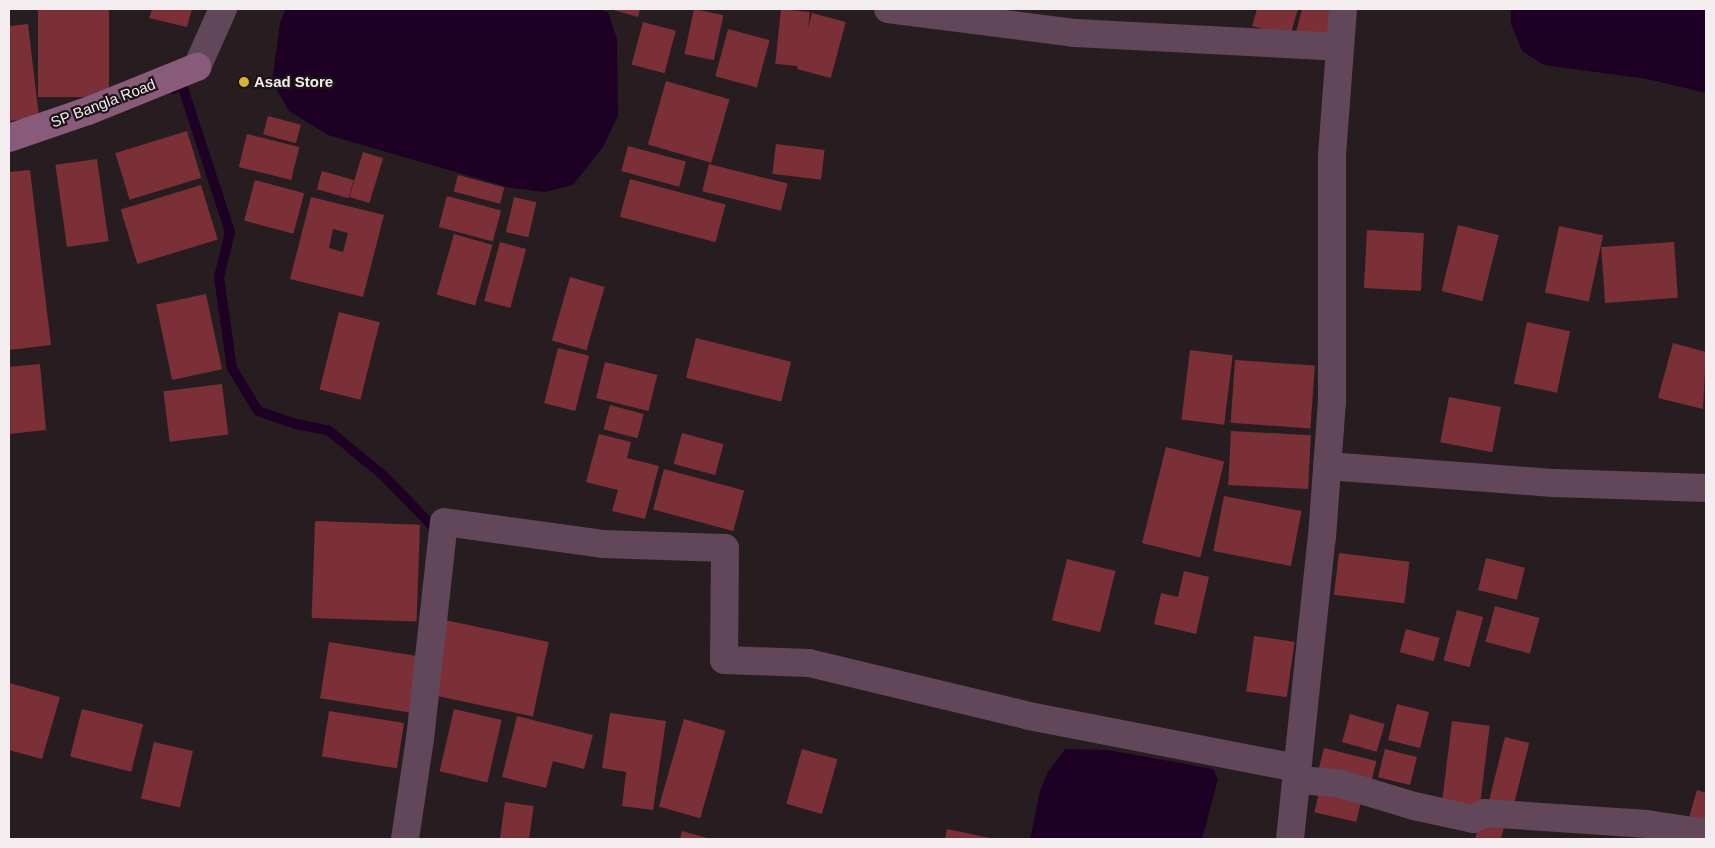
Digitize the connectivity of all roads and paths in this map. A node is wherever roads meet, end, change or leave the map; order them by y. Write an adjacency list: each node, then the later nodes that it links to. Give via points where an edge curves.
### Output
1 (222, 9): 6 (street)
2 (888, 9): 4 (street)
3 (1343, 9): 5 (street)
4 (921, 12): 5 (street, via 1075,33)
5 (1338, 47): 8 (street, via 1332,155 1332,402)
6 (197, 67): 7 (main road, SP Bangla Road, via 88,111)
7 (9, 138)
8 (1327, 466): 9 (street, via 1555,483); 10 (street)
9 (1706, 488)
10 (1297, 774): 11 (street, via 1473,819 1485,813 1647,824); 12 (street, via 1029,716 809,663 724,660 725,548 602,544 444,522 420,739); 13 (street)
11 (1706, 833)
12 (405, 839)
13 (1290, 839)

